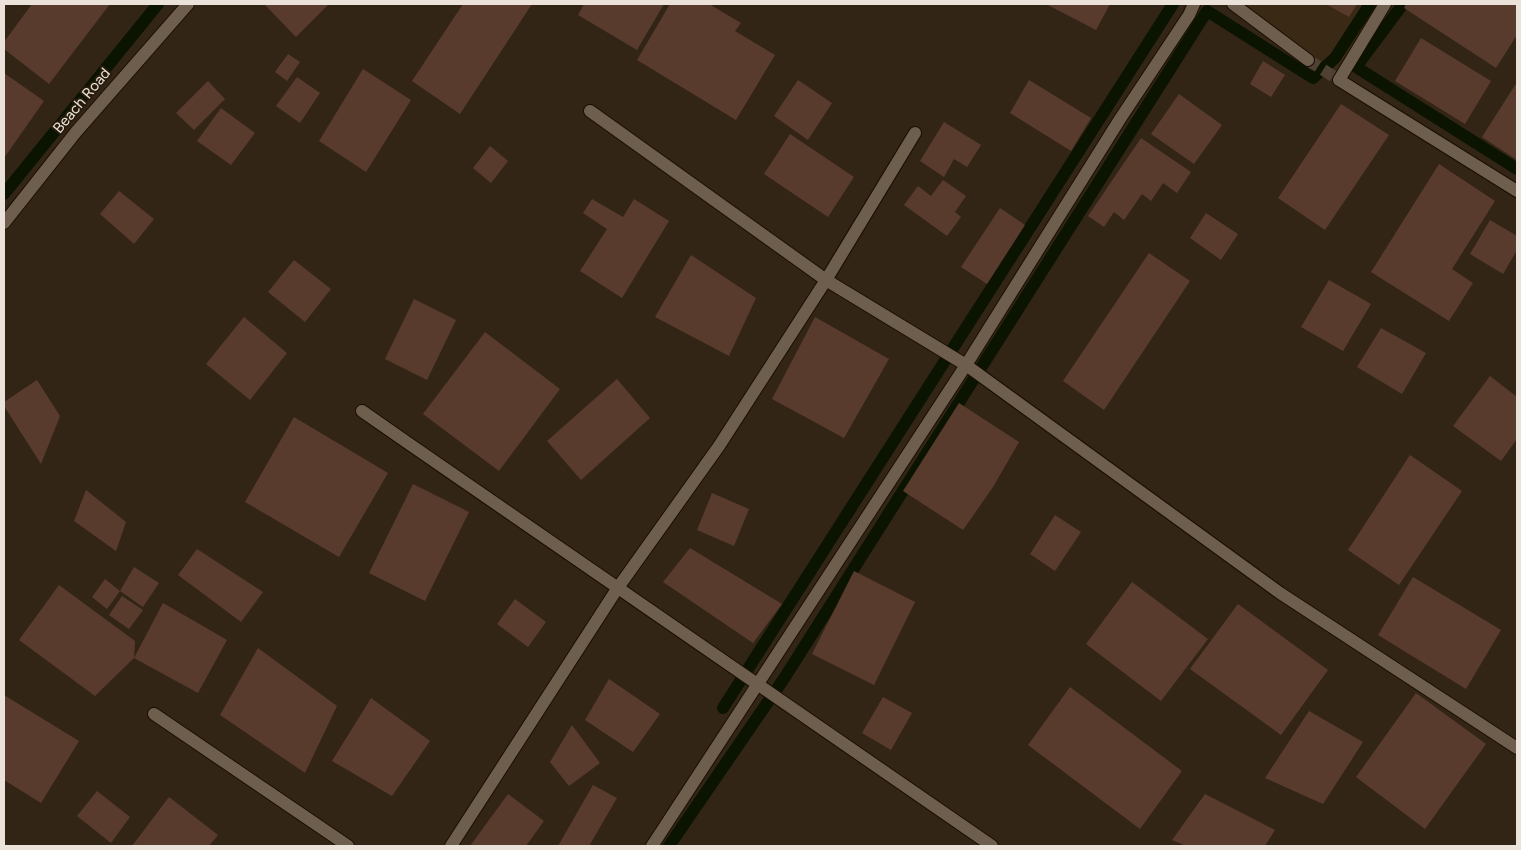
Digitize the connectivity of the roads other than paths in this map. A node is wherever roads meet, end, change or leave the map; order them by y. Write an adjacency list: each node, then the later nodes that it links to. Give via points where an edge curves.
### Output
1 (188, 4): 9 (street, Beach Road, via 76,132)
2 (1194, 4): 11 (street)
3 (1233, 4): 5 (street)
4 (1385, 4): 8 (street, via 1339,80)
5 (1308, 60)
6 (590, 111): 10 (street)
7 (915, 133): 10 (street)
8 (1517, 191)
9 (4, 223)
10 (826, 280): 11 (street); 13 (street, via 719,446)
11 (966, 365): 14 (street); 16 (street, via 1280,594)
12 (362, 411): 13 (street)
13 (617, 589): 14 (street); 18 (street)
14 (758, 683): 19 (street); 20 (street)
15 (154, 714): 17 (street)
16 (1517, 748)
17 (348, 846)
18 (451, 846)
19 (652, 846)
20 (992, 846)

